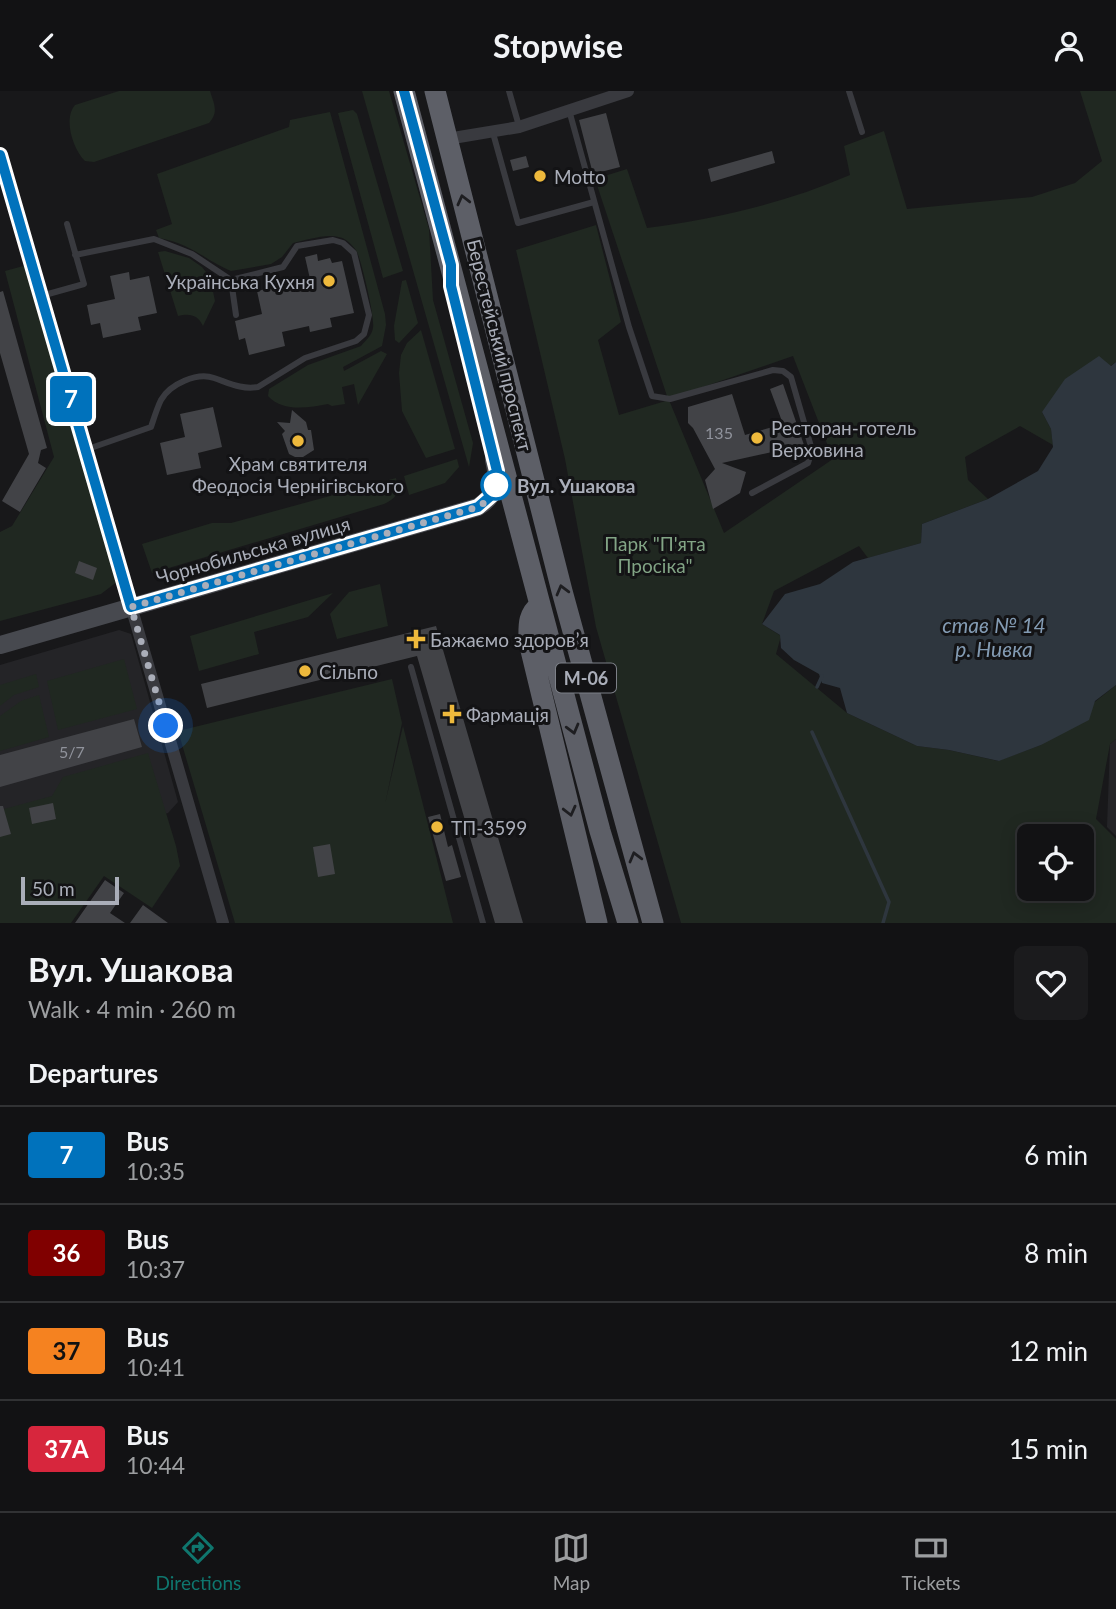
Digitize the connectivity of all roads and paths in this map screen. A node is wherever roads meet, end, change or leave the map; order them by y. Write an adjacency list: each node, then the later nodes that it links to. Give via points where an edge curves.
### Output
1 (404, 91): 16 (highway, Берестейський проспект / М-06)
2 (435, 91): 10 (highway, Берестейський проспект / М-06)
3 (509, 91): 7 (lane)
4 (628, 91): 6 (street)
5 (849, 91): 8 (lane)
6 (569, 110): 7 (street); 13 (lane)
7 (519, 127): 9 (street)
8 (862, 132)
9 (493, 133): 10 (street); 13 (lane, via 518,223)
10 (447, 139): 32 (highway, Берестейський проспект / М-06, one-way to 10, via 562,591)
11 (0, 155): 12 (street)
12 (2, 170): 18 (street)
13 (594, 202): 21 (lane, via 652,396 671,398 774,370 790,377 811,458)
14 (67, 224): 15 (lane)
15 (75, 255): 17 (lane, via 154,239 192,254); 18 (lane, via 84,284)
16 (451, 265): 22 (main road, via 451,286 497,471 494,493); 23 (highway, Берестейський проспект / М-06)
17 (231, 280): 19 (lane); 20 (lane, via 284,267 297,246 333,240 343,243 354,253 368,326 356,341 305,358 258,387 249,389 196,375 168,391 151,427)
18 (41, 296): 20 (street)
19 (236, 315)
20 (85, 450): 25 (street)
21 (752, 493)
22 (478, 507): 23 (main road, via 506,513); 25 (main road, Чорнобильська вулиця)
23 (524, 545): 24 (highway, Берестейський проспект / М-06)
24 (540, 605): 30 (highway, one-way to 30, via 529,620 529,642); 31 (highway, Берестейський проспект / М-06, one-way to 31)
25 (131, 607): 26 (main road, Чорнобильська вулиця); 28 (street)
26 (0, 645)
27 (411, 667): 29 (lane)
28 (223, 923)
29 (483, 923)
30 (597, 923)
31 (628, 923)
32 (653, 923)

